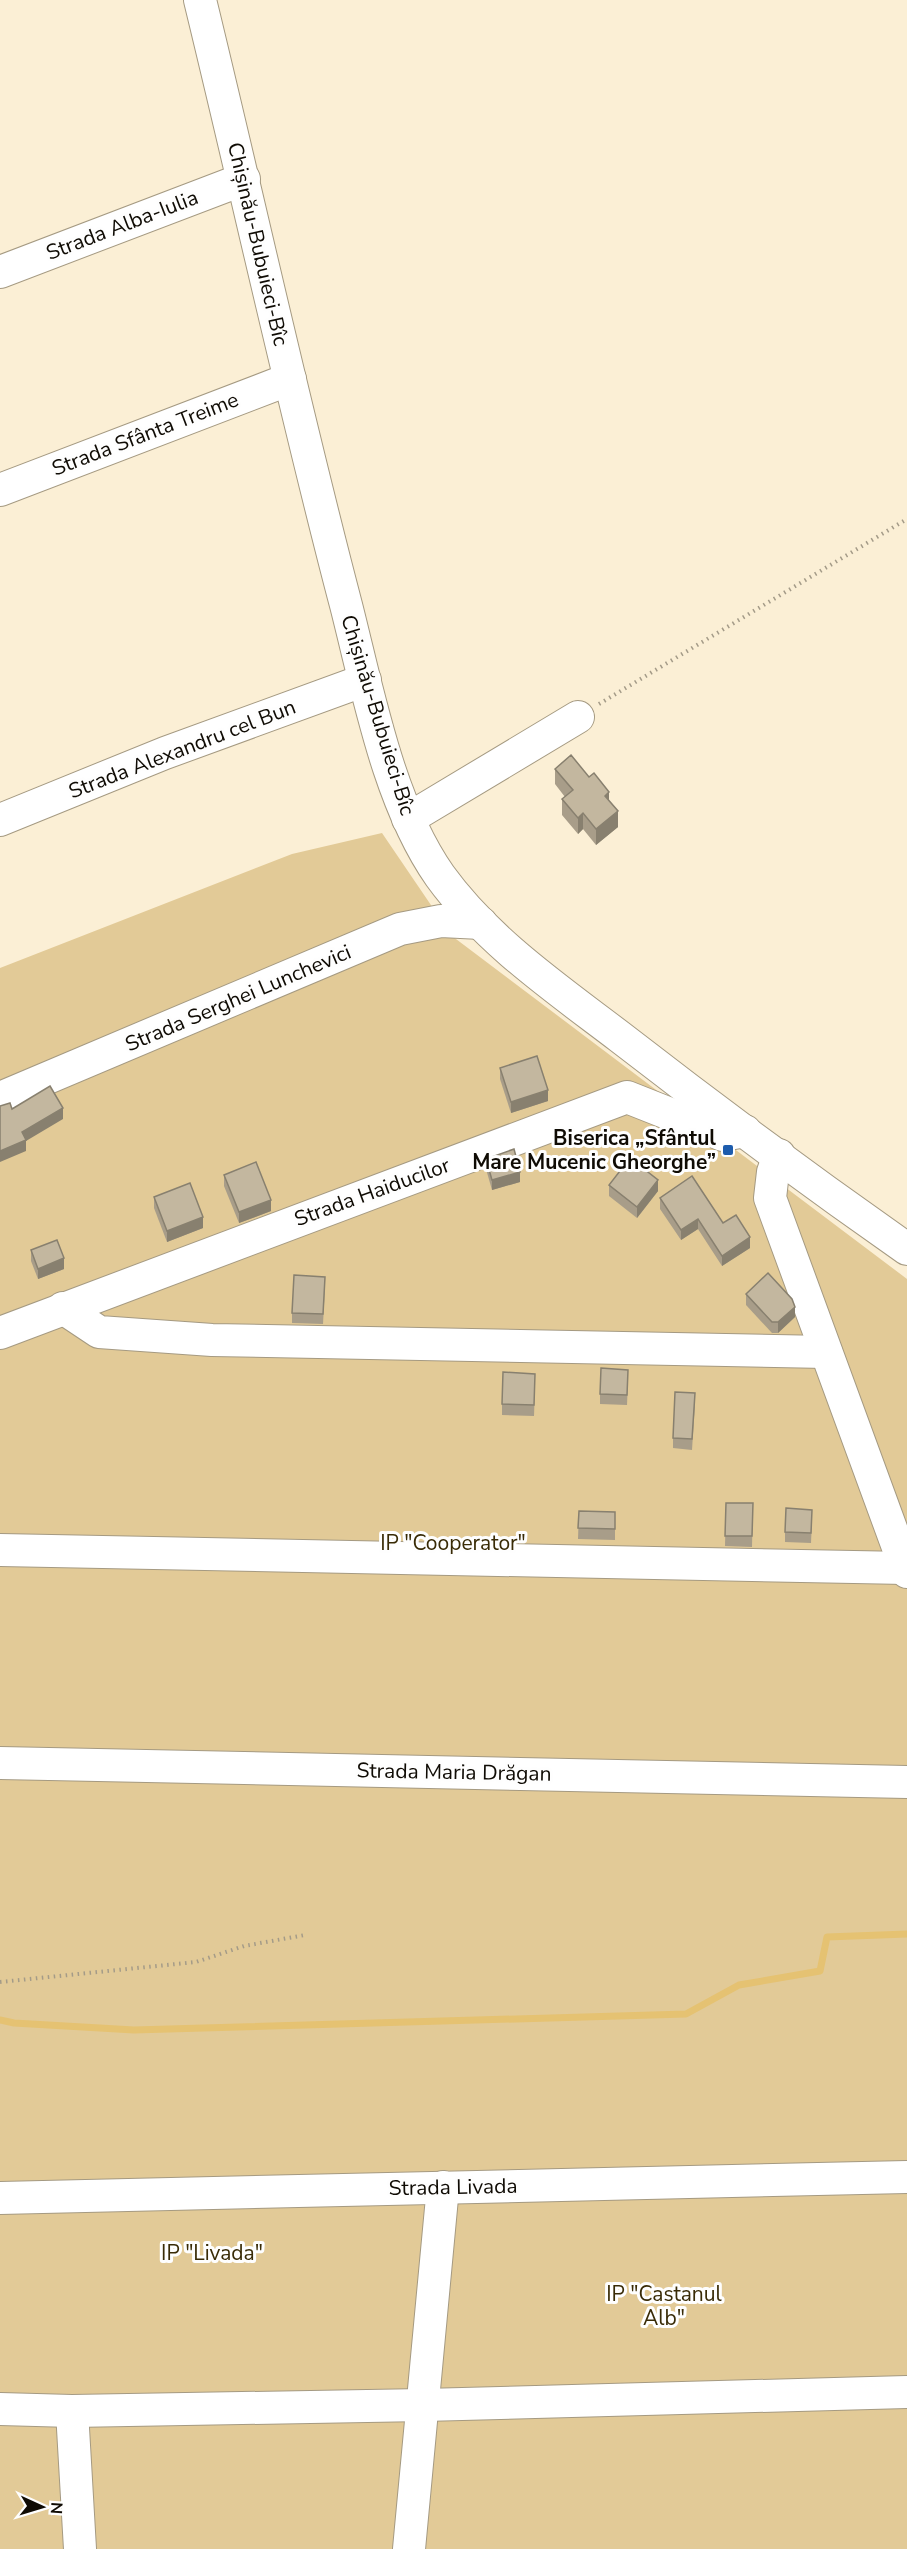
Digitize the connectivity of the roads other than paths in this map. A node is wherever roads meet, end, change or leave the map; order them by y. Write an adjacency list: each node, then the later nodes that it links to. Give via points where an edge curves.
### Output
1 (200, 0): 2 (street, Chișinău-Bubuieci-Bîc)
2 (244, 179): 3 (street, Strada Alba-Iulia); 4 (street, Chișinău-Bubuieci-Bîc)
3 (0, 272)
4 (290, 379): 5 (street, Strada Sfânta Treime); 6 (street, Chișinău-Bubuieci-Bîc)
5 (0, 490)
6 (365, 680): 8 (street, Chișinău-Bubuieci-Bîc); 9 (street, Strada Alexandru cel Bun, via 165,753)
7 (578, 717): 8 (street)
8 (408, 819): 10 (street, Chișinău-Bubuieci-Bîc, via 439,874)
9 (0, 820)
10 (481, 923): 11 (street, Strada Serghei Lunchevici, via 441,921 400,929); 12 (street, Chișinău-Bubuieci-Bîc, via 574,1002)
11 (0, 1098)
12 (745, 1131): 13 (street, Chișinău-Bubuieci-Bîc); 15 (street, Strada Haiducilor, via 723,1135 627,1097)
13 (779, 1155): 14 (street, Chișinău-Bubuieci-Bîc); 17 (street, via 770,1198)
14 (907, 1249)
15 (63, 1308): 16 (street, Strada Haiducilor); 17 (street, via 99,1332 212,1340)
16 (0, 1333)
17 (826, 1352): 19 (street)
18 (0, 1550): 19 (street)
19 (906, 1570)
20 (0, 1763): 21 (street, Strada Maria Drăgan)
21 (907, 1782)
22 (907, 2178): 23 (street, Strada Livada)
23 (443, 2187): 24 (street, Strada Livada); 26 (street)
24 (0, 2198)
25 (907, 2392): 26 (street)
26 (424, 2405): 28 (street); 30 (street)
27 (0, 2409): 28 (street)
28 (72, 2411): 29 (street)
29 (80, 2549)
30 (409, 2549)

